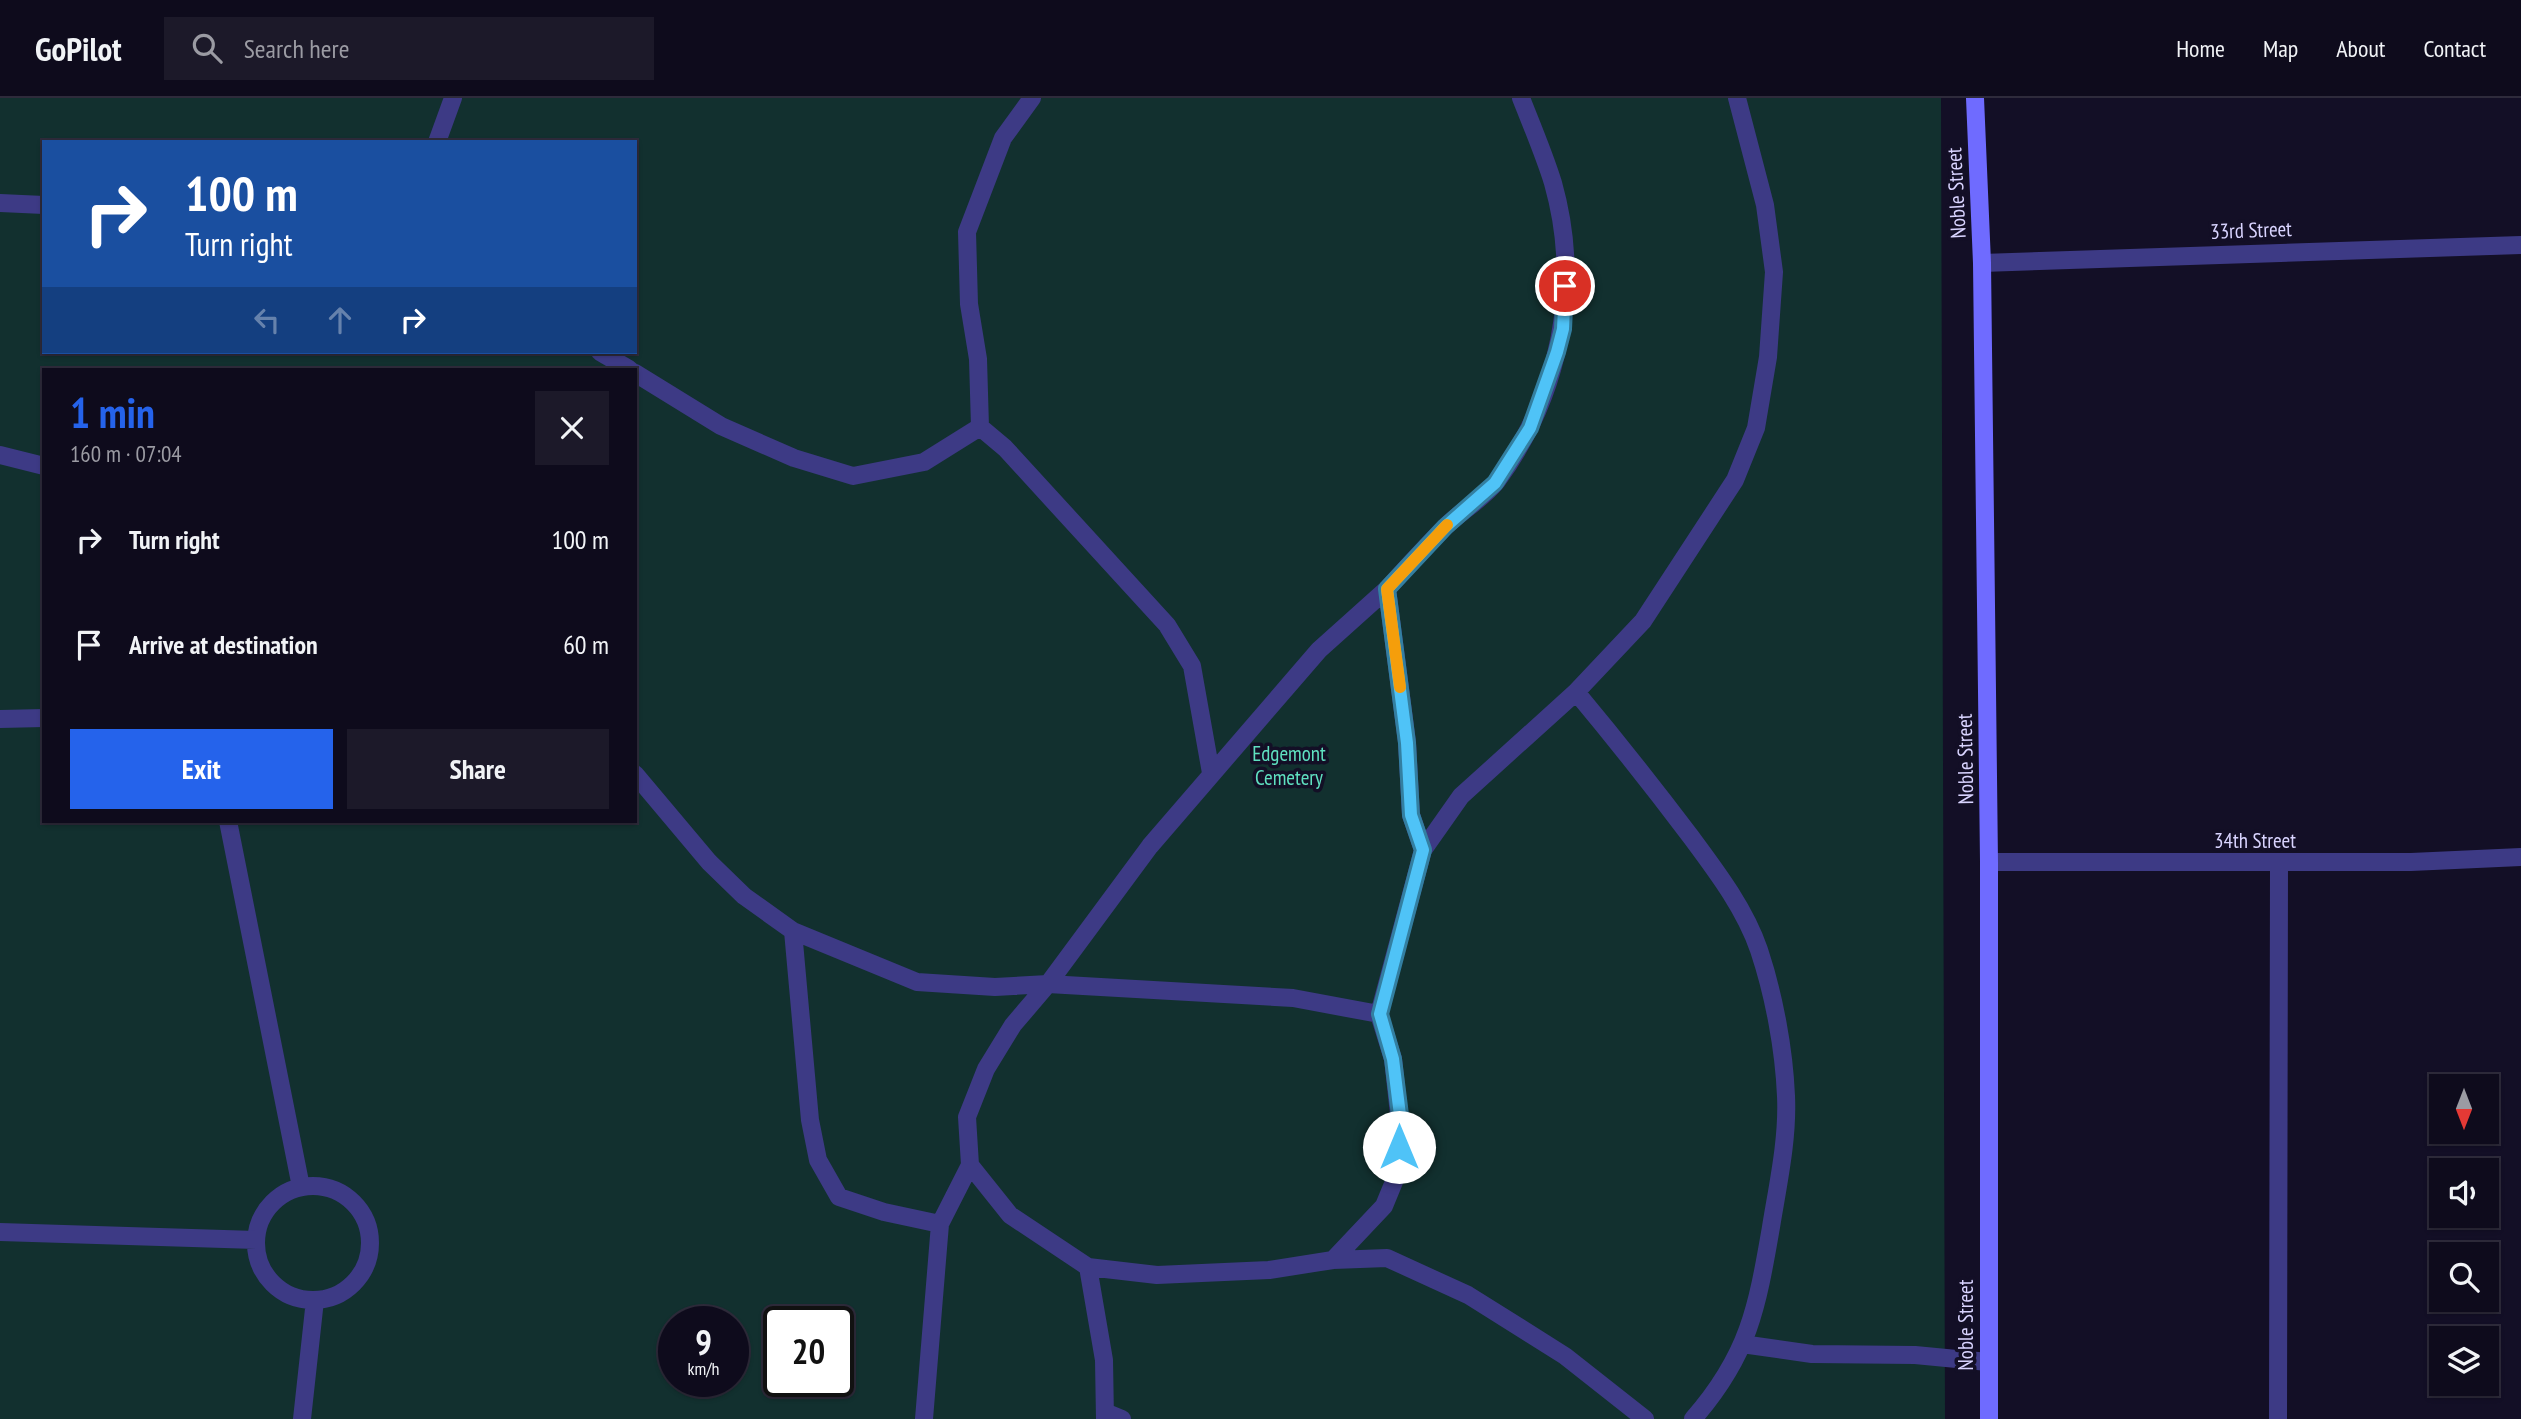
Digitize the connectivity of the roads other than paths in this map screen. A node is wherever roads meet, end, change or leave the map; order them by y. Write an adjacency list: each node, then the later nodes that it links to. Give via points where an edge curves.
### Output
1 (453, 98): 6 (street)
2 (1032, 98): 14 (street, via 1003,138 967,232)
3 (1521, 98): 17 (street, via 1553,184 1566,264 1563,329 1551,375 1530,428 1495,483 1445,527)
4 (1737, 98): 18 (street, via 1765,205 1774,272 1768,357 1756,428 1735,480 1643,621)
5 (1975, 98): 10 (main road, Noble Street)
6 (438, 140)
7 (0, 203): 8 (street)
8 (42, 205)
9 (2521, 245): 10 (street, 33rd Street)
10 (1982, 262): 26 (main road, Noble Street)
11 (603, 354): 12 (street)
12 (627, 368)
13 (637, 374): 14 (street, via 721,426 793,458 853,476 924,462)
14 (980, 428): 21 (street, via 1005,448 1167,625 1192,666)
15 (0, 455): 16 (street)
16 (42, 466)
17 (1387, 589): 21 (street, via 1319,650); 24 (street, via 1407,743 1411,815)
18 (1576, 692): 24 (street, via 1461,796); 39 (street, via 1639,767 1727,887 1759,949 1777,1027 1786,1096 1782,1160 1757,1307)
19 (42, 718): 20 (street)
20 (0, 719)
21 (1211, 773): 29 (street, via 1150,846)
22 (637, 776): 28 (street, via 744,897)
23 (228, 823): 32 (street)
24 (1423, 850): 30 (street)
25 (2521, 857): 27 (street, 34th Street)
26 (1989, 862): 27 (street, 34th Street); 40 (main road, Noble Street)
27 (2279, 862): 48 (street)
28 (793, 931): 29 (street, via 917,982 995,987); 33 (street, via 810,1120 818,1160 839,1197)
29 (1048, 984): 30 (street, via 1293,998); 31 (street, via 1013,1025 986,1069 967,1117)
30 (1380, 1014): 36 (street, via 1393,1059 1401,1123 1398,1172 1384,1206)
31 (970, 1165): 33 (street); 37 (street, via 1010,1215)
32 (301, 1187): 35 (street, via 270,1206 259,1222); 38 (street, via 320,1186 354,1202 370,1236 366,1263 350,1287 334,1297)
33 (940, 1224): 43 (street)
34 (0, 1232): 35 (street)
35 (256, 1240): 38 (street, via 257,1259 279,1290)
36 (1333, 1260): 37 (street, via 1269,1270 1157,1275); 45 (street, via 1387,1258 1468,1295 1565,1356)
37 (1088, 1267): 41 (street, via 1104,1360)
38 (315, 1300): 42 (street)
39 (1742, 1344): 40 (street, via 1812,1354 1915,1355); 46 (street, via 1719,1389)
40 (1987, 1362): 47 (main road, Noble Street)
41 (1105, 1415): 44 (street)
42 (302, 1419)
43 (924, 1419)
44 (1122, 1419)
45 (1645, 1419)
46 (1693, 1419)
47 (1989, 1419)
48 (2278, 1419)

